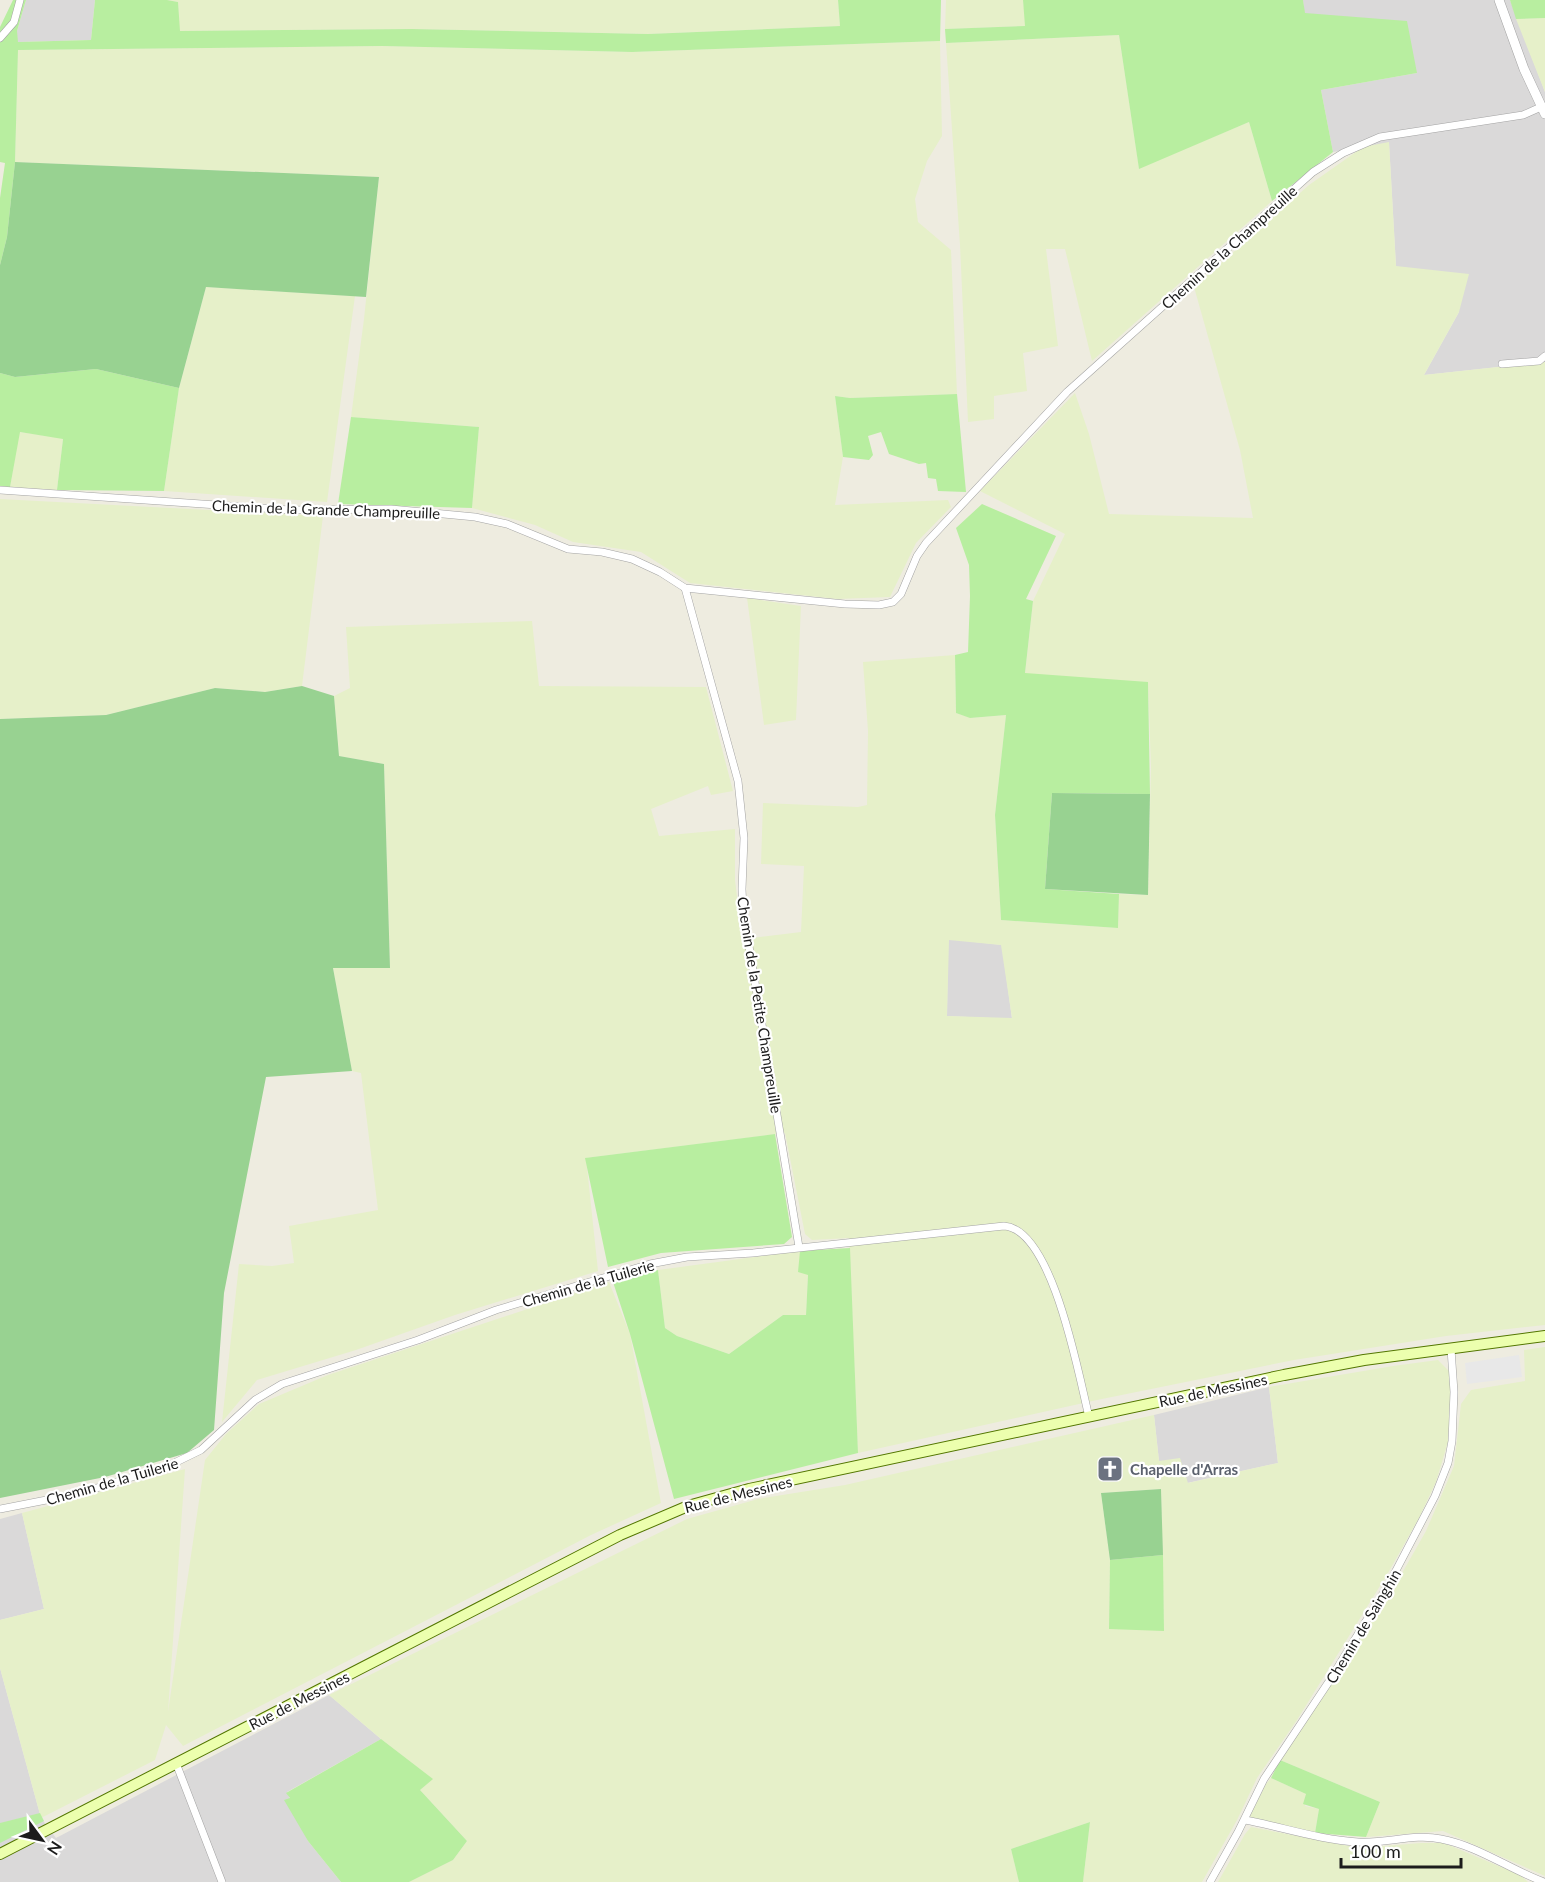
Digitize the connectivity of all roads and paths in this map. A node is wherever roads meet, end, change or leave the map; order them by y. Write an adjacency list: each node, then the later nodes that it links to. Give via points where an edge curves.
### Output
1 (20, 0): 3 (street, via 14,22)
2 (1499, 0): 4 (street)
3 (0, 38)
4 (1543, 110): 8 (street, Chemin de la Champreuille, via 1380,137 1320,167 1079,381)
5 (1545, 356): 6 (street, via 1539,361)
6 (1502, 364)
7 (0, 490): 9 (street, Chemin de la Grande Champreuille, via 290,510 391,509 475,517 514,527 568,549 632,559)
8 (974, 491): 9 (street, Chemin de la Grande Champreuille, via 921,550 901,594 891,603 872,606)
9 (685, 588): 10 (street, Chemin de la Petite Champreuille, via 738,781 744,838 743,910)
10 (799, 1247): 13 (street, Chemin de la Tuilerie, via 1004,1226 1016,1229 1031,1243 1058,1294); 14 (street, Chemin de la Tuilerie, via 668,1260 496,1310 282,1384 255,1400 201,1450 180,1462 77,1494)
11 (1545, 1336): 12 (main road, Rue de Messines)
12 (1451, 1349): 13 (main road, Rue de Messines, via 1316,1369); 16 (street, Chemin de Sainghin, via 1452,1441 1435,1496 1390,1582 1264,1779)
13 (1089, 1416): 15 (main road, Rue de Messines, via 739,1491 668,1513)
14 (0, 1509)
15 (176, 1763): 17 (main road, Rue de Messines); 19 (street)
16 (1245, 1820): 18 (street, via 1351,1842 1440,1839 1467,1847); 20 (street, Chemin de Sainghin)
17 (0, 1854)
18 (1539, 1881)
19 (222, 1882)
20 (1210, 1882)

